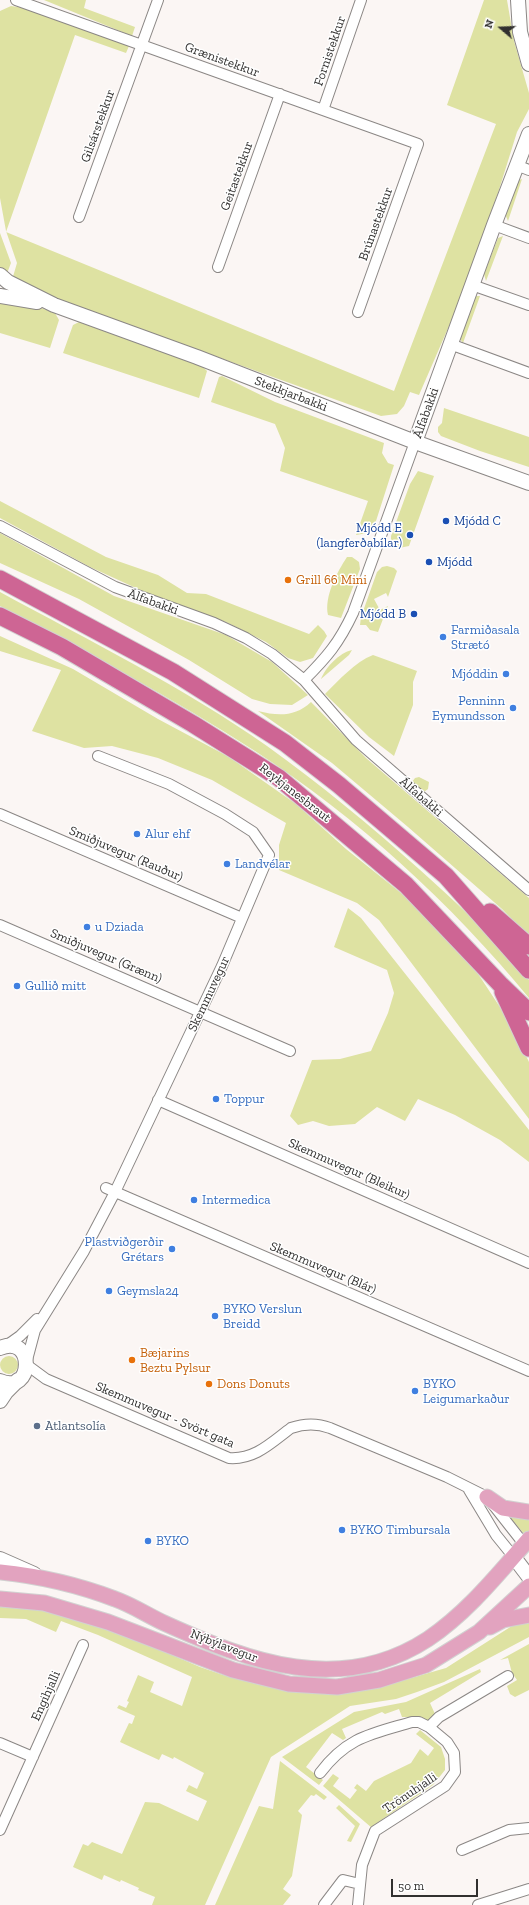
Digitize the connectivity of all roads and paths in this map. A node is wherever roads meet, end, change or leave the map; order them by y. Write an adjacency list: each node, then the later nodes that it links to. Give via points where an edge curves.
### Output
1 (16, 0): 5 (street, Grænistekkur)
2 (158, 0): 5 (street, Gilsárstekkur)
3 (361, 0): 8 (street, Fornistekkur)
4 (518, 0): 6 (street, via 520,32)
5 (142, 44): 7 (street, Grænistekkur); 12 (street, Gilsárstekkur)
6 (529, 64)
7 (280, 94): 8 (street, Grænistekkur); 15 (street, Geitastekkur)
8 (323, 110): 10 (street, Grænistekkur)
9 (529, 134): 11 (street, Álfabakki)
10 (418, 144): 21 (street, Brúnastekkur)
11 (522, 168): 13 (street, Álfabakki)
12 (79, 217)
13 (494, 225): 14 (street); 17 (street, Álfabakki)
14 (529, 238)
15 (218, 267)
16 (0, 275): 19 (street, Stekkjarbakki, via 8,282)
17 (472, 285): 20 (street); 22 (street, Álfabakki)
18 (0, 296): 19 (street, Stekkjarbakki)
19 (54, 305): 24 (street, Stekkjarbakki, via 197,357)
20 (529, 305)
21 (358, 312)
22 (450, 344): 23 (street); 24 (street, Álfabakki)
23 (529, 373)
24 (415, 442): 25 (street, Stekkjarbakki); 29 (street, Álfabakki, via 343,635 327,657)
25 (529, 483)
26 (0, 526): 29 (street, Álfabakki, via 114,587 214,623 246,638 272,654)
27 (0, 579): 32 (highway, via 173,672 284,743 339,785)
28 (0, 616): 38 (highway, Reykjanesbraut, via 68,650 279,778 406,885)
29 (304, 680): 33 (street, Álfabakki, via 356,740)
30 (98, 756): 34 (street, Skemmuvegur, via 169,784 253,832 270,855)
31 (0, 814): 34 (street, Smiðjuvegur (Rauður))
32 (446, 876): 36 (highway); 37 (highway)
33 (529, 890)
34 (242, 918): 39 (street, Skemmuvegur)
35 (0, 925): 39 (street, Smiðjuvegur (Grænn))
36 (529, 946)
37 (529, 970)
38 (500, 984): 40 (highway, Reykjanesbraut); 41 (highway)
39 (201, 1012): 42 (street, Smiðjuvegur (Grænn)); 43 (street, Skemmuvegur)
40 (529, 1012)
41 (529, 1048)
42 (290, 1051)
43 (158, 1100): 44 (street, Skemmuvegur); 45 (street, Skemmuvegur (Bleikur))
44 (110, 1190): 46 (street, Skemmuvegur, via 84,1251); 49 (street, Skemmuvegur (Blár))
45 (529, 1263)
46 (48, 1308): 47 (street, Skemmuvegur, via 20,1336); 48 (street, Skemmuvegur, via 35,1330)
47 (2, 1347): 48 (street, via 17,1348 21,1351)
48 (24, 1370): 50 (street, via 8,1383); 51 (street, Skemmuvegur); 52 (street, Skemmuvegur - Svört gata, via 229,1458 242,1458 254,1454 291,1428 304,1424 318,1424 447,1477)
49 (529, 1371)
50 (0, 1381)
51 (0, 1401)
52 (469, 1490): 53 (street, Skemmuvegur - Svört gata); 56 (street, Skemmuvegur - Svört gata, via 496,1535)
53 (487, 1497): 54 (main road, via 503,1508); 55 (street)
54 (529, 1512)
55 (527, 1544): 56 (main road, Nýbýlavegur)
56 (513, 1556): 59 (street); 60 (main road, Nýbýlavegur, via 470,1605 434,1634 406,1652 366,1666 323,1670 284,1667 239,1654 164,1623 116,1599)
57 (0, 1560): 60 (street)
58 (0, 1572): 60 (main road, Nýbýlavegur)
59 (529, 1577)
60 (43, 1578)
61 (529, 1586): 64 (main road, Nýbýlavegur)
62 (0, 1599): 64 (main road, Nýbýlavegur, via 44,1603 108,1622 233,1670 289,1684 337,1687 379,1680 426,1665)
63 (529, 1615): 64 (main road, via 503,1620)
64 (479, 1632)
65 (83, 1645): 69 (street, Engihjalli)
66 (508, 1676): 67 (street, via 439,1717)
67 (429, 1727): 70 (street, Trönuhjalli, via 412,1722 360,1738 332,1757); 74 (street, Trönuhjalli, via 447,1742 454,1753 456,1766 452,1777 445,1786 375,1832 362,1865)
68 (0, 1743): 69 (street)
69 (33, 1757): 72 (street, Engihjalli)
70 (320, 1773)
71 (529, 1828): 73 (street, via 509,1830)
72 (0, 1830)
73 (462, 1850)
74 (360, 1884): 76 (street, via 343,1880); 77 (street, Trönuhjalli)
75 (529, 1889): 78 (street)
76 (324, 1905)
77 (358, 1905)
78 (478, 1905)

